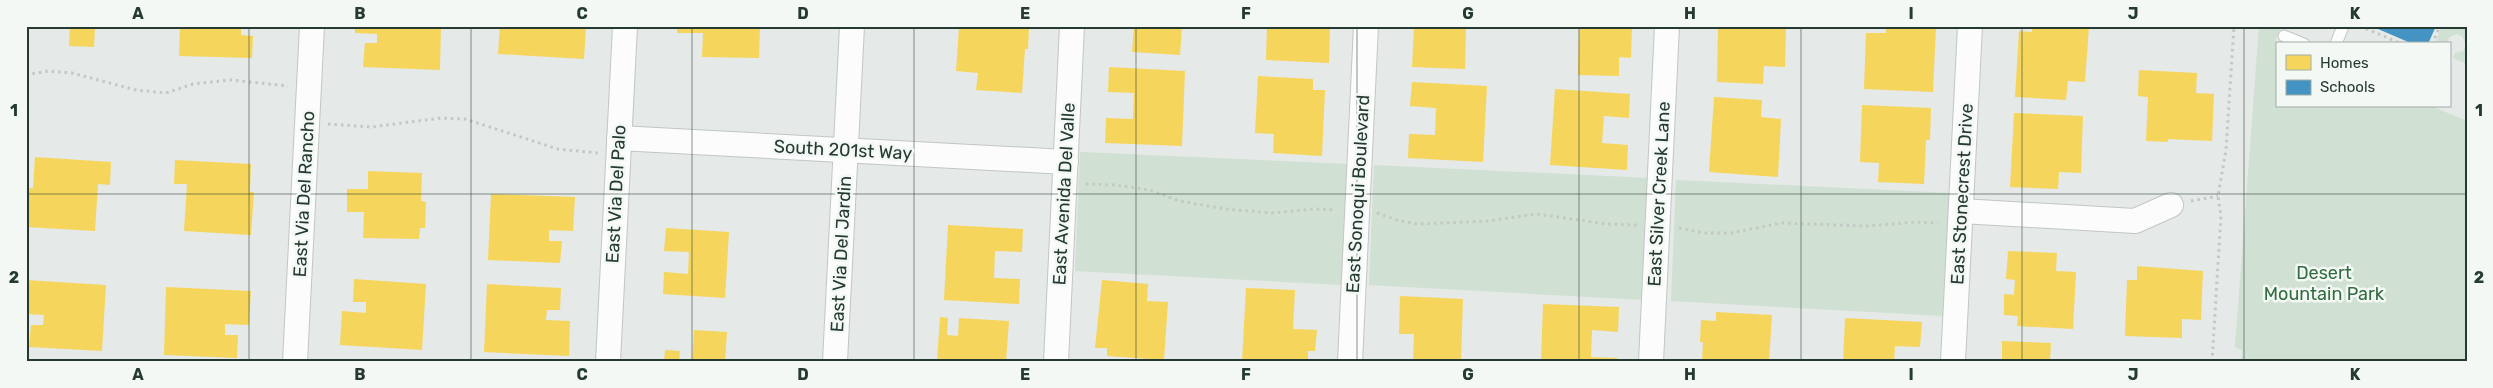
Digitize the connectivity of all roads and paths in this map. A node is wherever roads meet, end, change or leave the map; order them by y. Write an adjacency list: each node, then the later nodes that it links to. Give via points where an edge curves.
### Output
1 (312, 26): 28 (street, East Via Del Rancho)
2 (625, 26): 20 (street, East Via Del Palo)
3 (852, 26): 21 (street, East Via Del Jardin)
4 (1072, 26): 22 (street, East Avenida Del Valle)
5 (1366, 26): 25 (street, East Sonoqui Boulevard)
6 (1668, 26): 27 (street, East Silver Creek Lane)
7 (1970, 26): 26 (street, East Stonecrest Drive)
8 (2234, 26): 23 (path, via 2226,150)
9 (2343, 26): 14 (lane)
10 (2360, 26): 15 (path)
11 (2440, 26): 16 (path)
12 (2284, 36): 13 (lane)
13 (2299, 42)
14 (2337, 42)
15 (2397, 42)
16 (2433, 42)
17 (26, 75): 18 (path, via 48,71 72,73 136,90 166,93 193,84 231,80)
18 (293, 86)
19 (324, 124): 20 (path, via 371,127 441,118 465,119 558,149)
20 (612, 146): 21 (street, South 201st Way); 29 (street, East Via Del Palo)
21 (846, 150): 22 (street, South 201st Way); 30 (street, East Via Del Jardin)
22 (1065, 173): 25 (path, via 1225,209 1272,214 1314,210); 31 (street, East Avenida Del Valle)
23 (2218, 196): 24 (path); 35 (path, via 2221,215)
24 (2171, 205): 26 (street, via 2134,221)
25 (1357, 212): 27 (path, via 1380,213 1417,224 1489,221 1536,214 1607,224); 32 (street, East Sonoqui Boulevard)
26 (1961, 217): 27 (path, via 1866,226 1782,223 1731,233 1705,233); 34 (street, East Stonecrest Drive)
27 (1658, 225): 33 (street, East Silver Creek Lane)
28 (295, 362)
29 (608, 362)
30 (835, 362)
31 (1056, 362)
32 (1350, 362)
33 (1651, 362)
34 (1954, 362)
35 (2212, 362)

